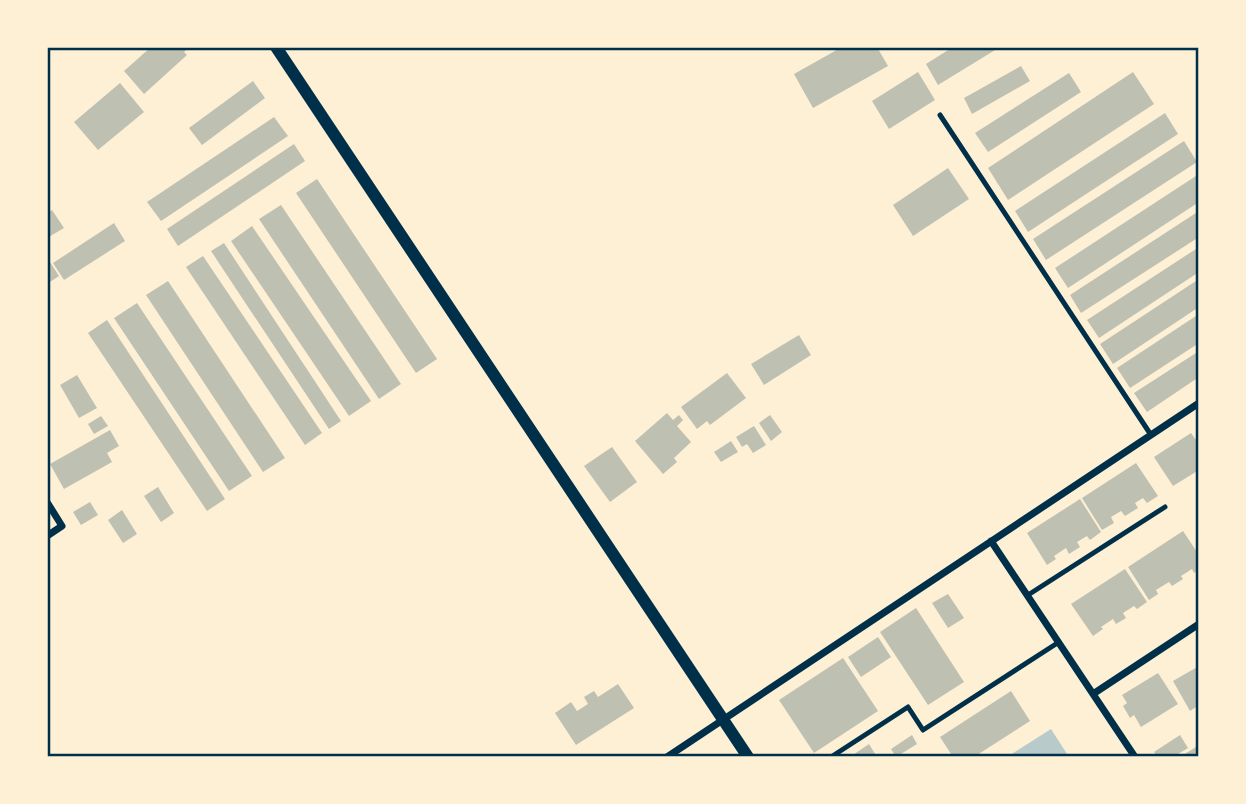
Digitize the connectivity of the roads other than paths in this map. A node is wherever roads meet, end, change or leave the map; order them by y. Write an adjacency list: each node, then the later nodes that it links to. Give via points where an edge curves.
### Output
1 (276, 47): 13 (street)
2 (940, 115): 4 (lane)
3 (1199, 403): 4 (street)
4 (1151, 435): 8 (street)
5 (47, 502): 7 (street, via 62,526)
6 (1165, 506): 9 (lane)
7 (47, 536)
8 (991, 541): 9 (street); 13 (street)
9 (1028, 595): 11 (street)
10 (1199, 624): 12 (street)
11 (1059, 642): 12 (street); 16 (lane, via 923,730 908,707)
12 (1093, 694): 17 (street)
13 (723, 720): 14 (street); 15 (street)
14 (667, 757)
15 (748, 757)
16 (831, 757)
17 (1135, 757)

